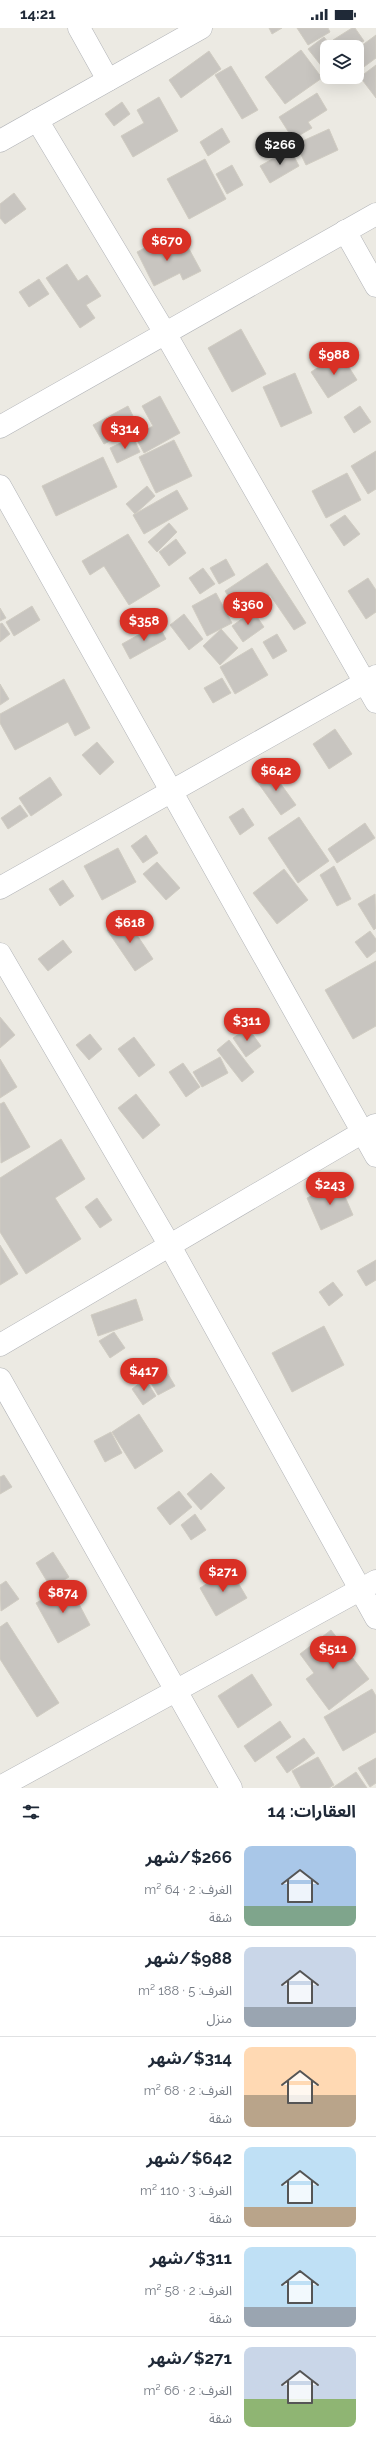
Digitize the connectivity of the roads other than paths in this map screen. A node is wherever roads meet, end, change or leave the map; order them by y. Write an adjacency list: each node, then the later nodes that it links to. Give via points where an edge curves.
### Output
1 (80, 28): 3 (street)
2 (201, 28): 3 (street)
3 (108, 80): 4 (street)
4 (37, 120): 5 (street); 9 (street)
5 (0, 141)
6 (376, 214): 7 (street)
7 (345, 231): 8 (street); 9 (street)
8 (376, 286)
9 (165, 333): 10 (street); 12 (street)
10 (0, 426)
11 (0, 486): 14 (street)
12 (371, 679): 13 (street); 14 (street)
13 (376, 702)
14 (171, 792): 15 (street); 17 (street)
15 (0, 888)
16 (0, 954): 19 (street)
17 (369, 1129): 18 (street); 19 (street)
18 (376, 1156)
19 (170, 1246): 20 (street); 22 (street)
20 (0, 1345)
21 (0, 1379): 24 (street)
22 (368, 1586): 23 (street); 24 (street)
23 (376, 1618)
24 (176, 1691): 25 (street); 26 (street)
25 (0, 1787)
26 (231, 1788)

